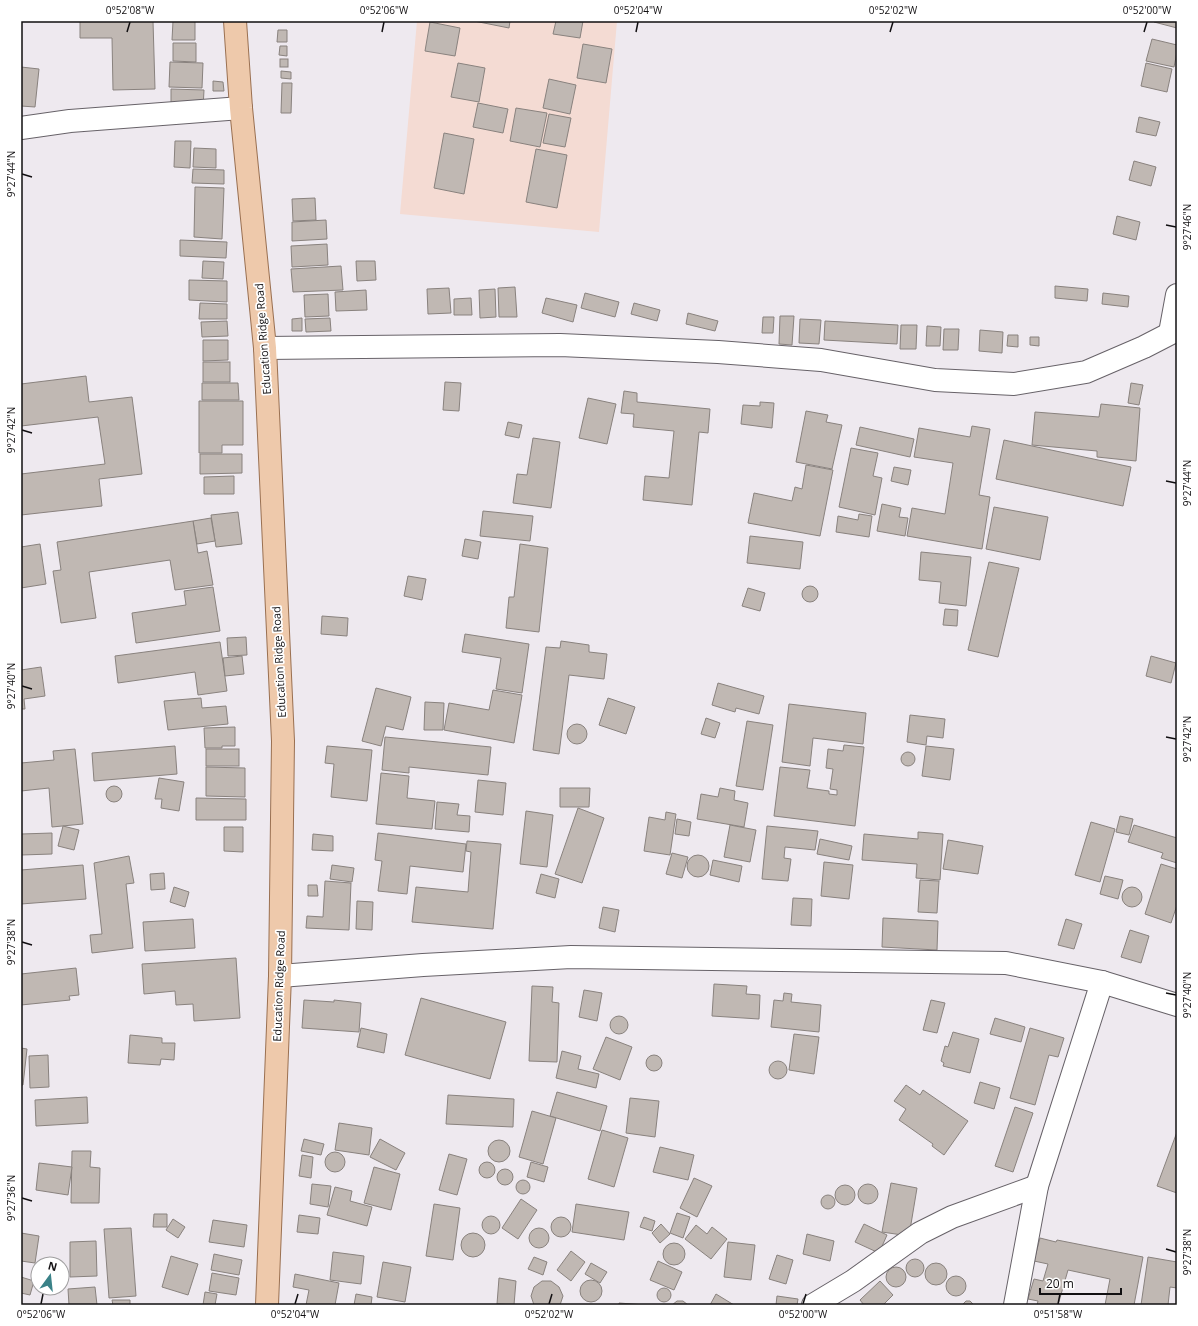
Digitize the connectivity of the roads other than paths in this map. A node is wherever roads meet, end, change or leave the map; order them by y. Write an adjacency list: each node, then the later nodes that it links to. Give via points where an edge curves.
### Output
1 (235, 21): 2 (main road, Education Ridge Road)
2 (241, 108): 3 (street, via 70,121); 6 (main road, Education Ridge Road)
3 (21, 128)
4 (1177, 295): 5 (street)
5 (1174, 332): 6 (street, via 1086,372 1014,384 935,380 821,360 710,352 560,345)
6 (265, 348): 7 (main road, Education Ridge Road, via 283,741)
7 (280, 976): 8 (street, via 571,957 1006,963); 11 (main road, Education Ridge Road)
8 (1102, 982): 9 (street); 10 (street)
9 (1177, 1005)
10 (1037, 1186): 12 (street, via 952,1217 920,1233); 13 (street)
11 (267, 1305)
12 (813, 1305)
13 (1015, 1305)

